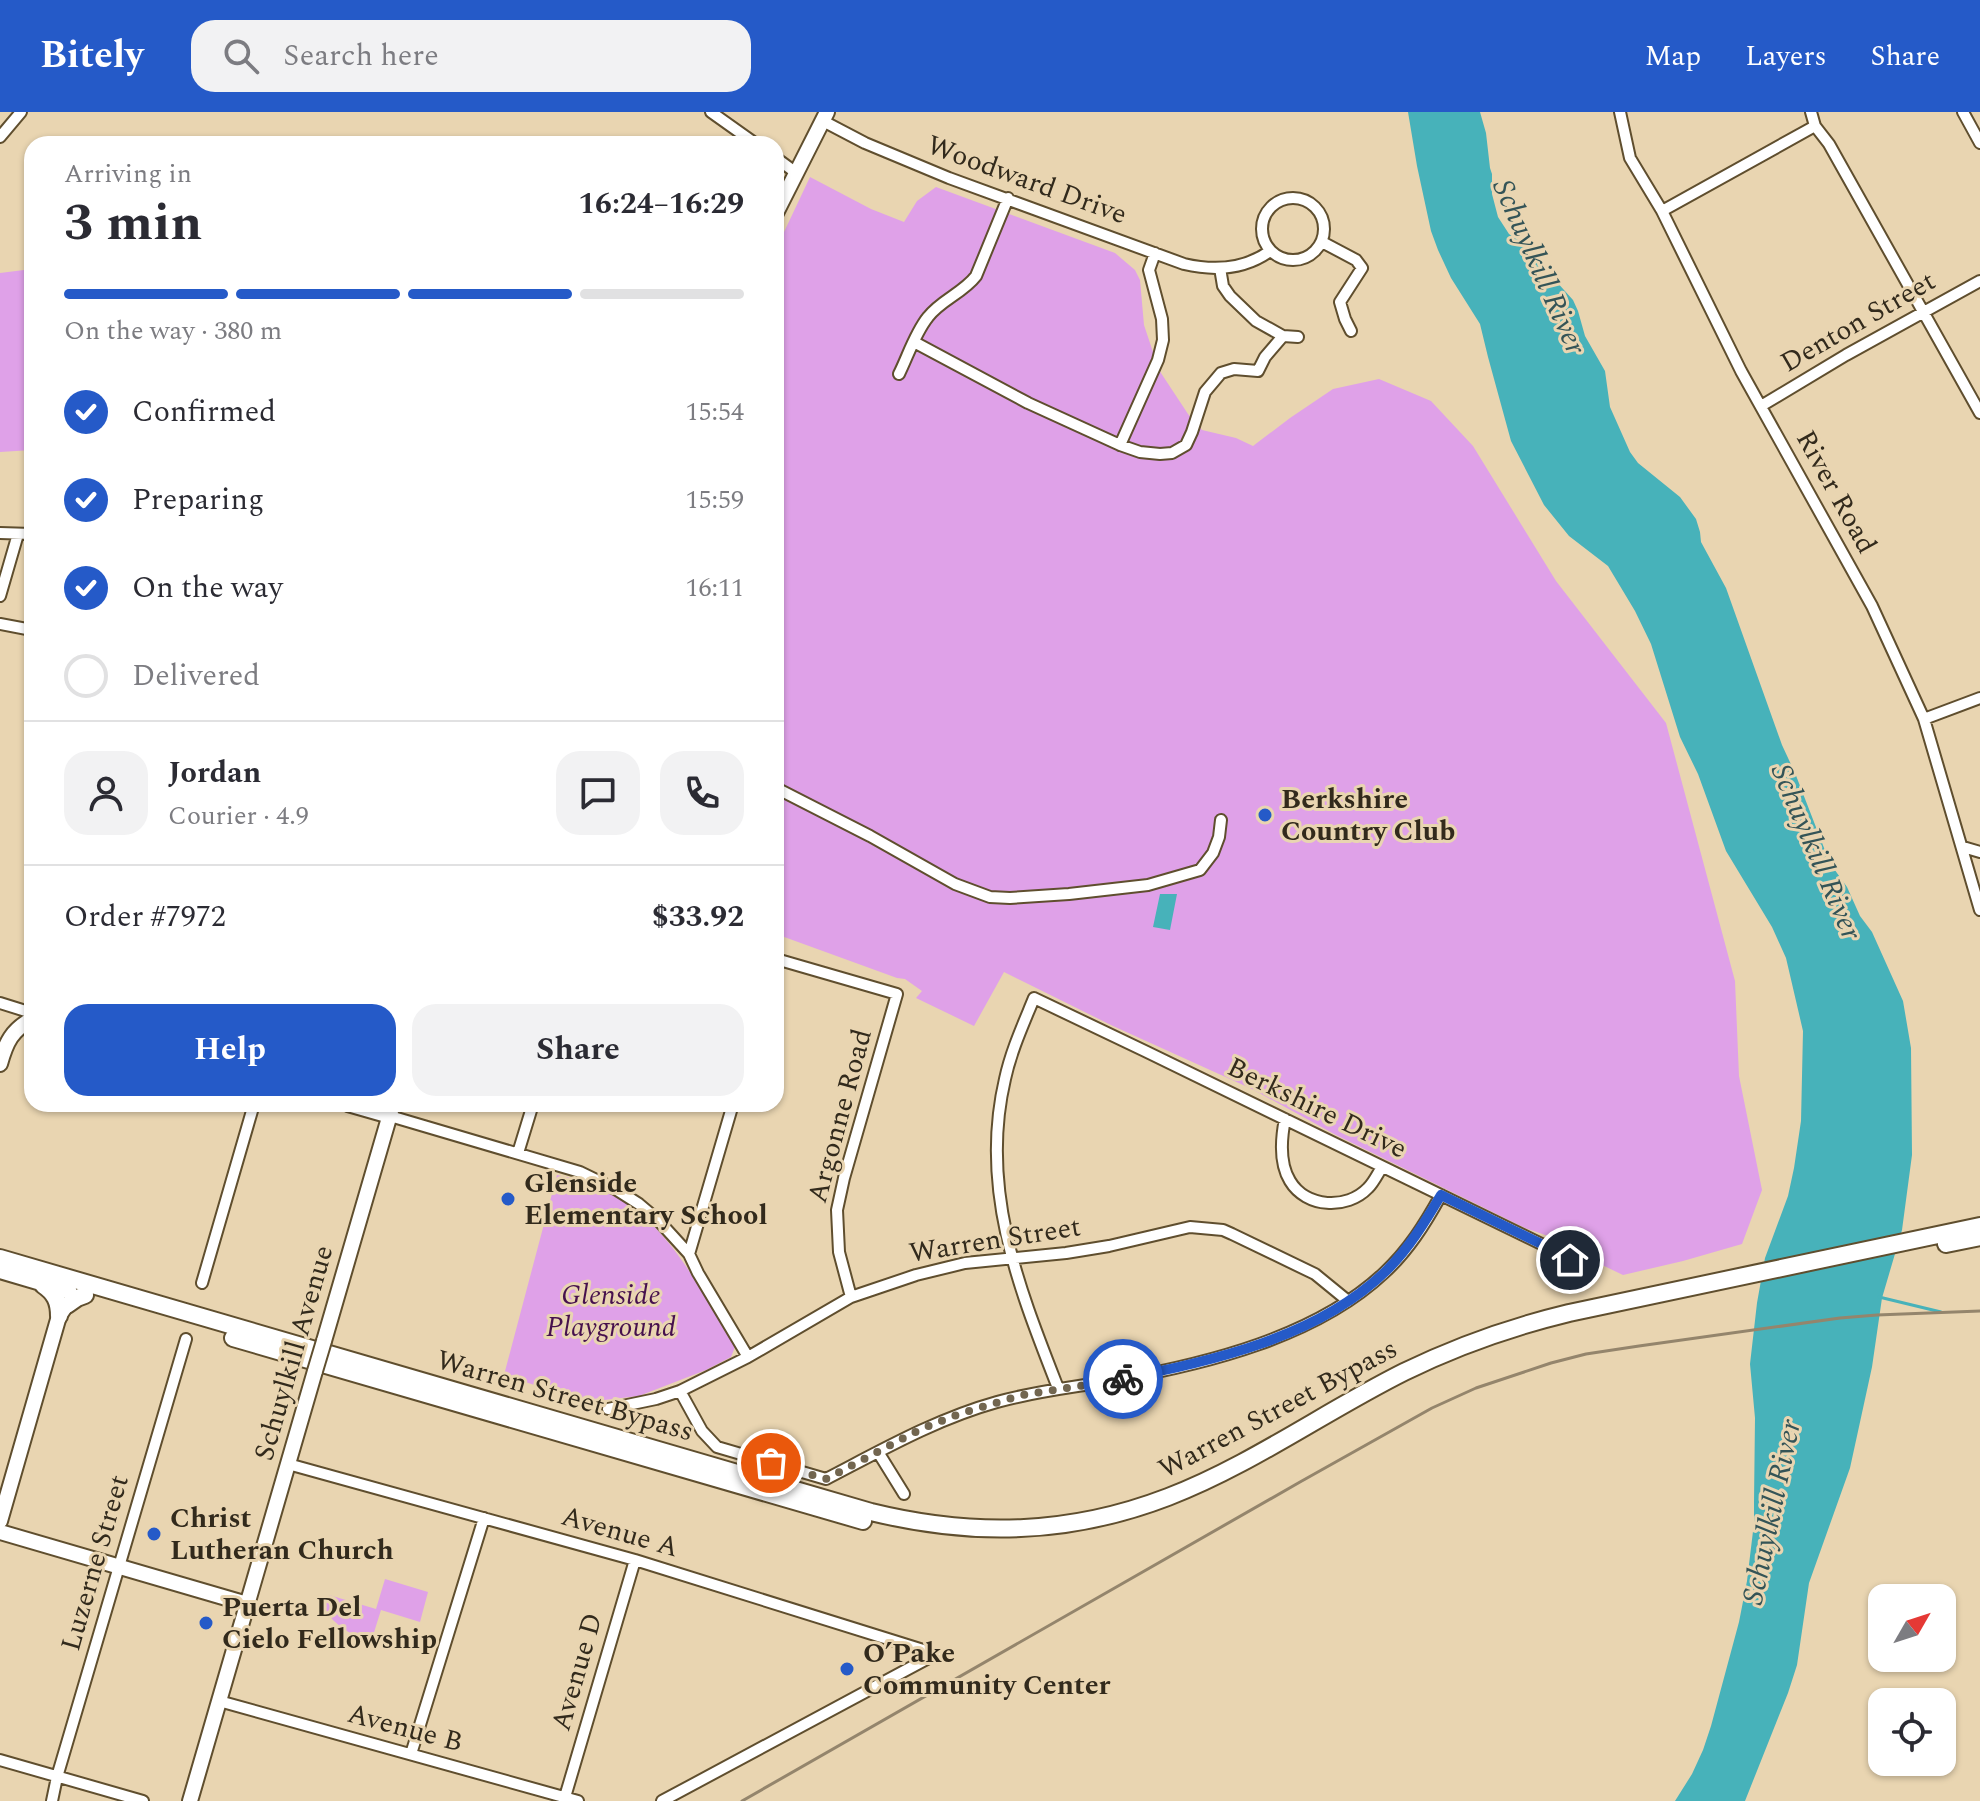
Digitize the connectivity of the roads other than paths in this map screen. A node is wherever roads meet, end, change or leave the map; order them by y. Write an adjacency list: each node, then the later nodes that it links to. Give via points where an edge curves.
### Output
1 (21, 112): 9 (street)
2 (711, 112): 8 (street)
3 (1620, 112): 15 (street, River Road, via 1630,158)
4 (1811, 112): 7 (street)
5 (1963, 112): 10 (street)
6 (825, 117): 12 (main road); 14 (street, Woodward Drive, via 865,143)
7 (1815, 126): 15 (street); 21 (street)
8 (745, 136)
9 (0, 137)
10 (1980, 143)
11 (784, 164): 12 (street)
12 (795, 172): 13 (main road)
13 (784, 196)
14 (1008, 198): 18 (street, Woodward Drive); 25 (street, via 976,276 927,317)
15 (1662, 211): 27 (street, River Road)
16 (1322, 242): 17 (street, Woodward Drive, via 1304,258 1280,258); 17 (street, via 1322,217 1315,207 1305,200 1281,200 1271,206 1261,228); 22 (street, via 1362,268 1340,302)
17 (1270, 251): 19 (street, Woodward Drive, via 1257,260)
18 (1155, 253): 19 (street, Woodward Drive); 29 (street, via 1149,270 1163,340)
19 (1220, 268): 23 (street, via 1230,296 1256,321)
20 (1980, 281): 21 (street, Denton Street)
21 (1923, 313): 27 (street, Denton Street); 28 (street)
22 (1351, 331)
23 (1283, 336): 24 (street); 29 (street, via 1258,371 1221,373 1205,392 1180,450 1160,454)
24 (1298, 337)
25 (914, 342): 26 (street); 29 (street)
26 (899, 374)
27 (1761, 406): 37 (street, River Road, via 1872,606)
28 (1980, 413)
29 (1120, 445)
30 (0, 533): 31 (street)
31 (18, 534): 32 (street); 33 (street)
32 (24, 534)
33 (0, 596)
34 (0, 624): 35 (street)
35 (24, 628)
36 (1980, 698): 37 (street)
37 (1924, 719): 40 (street, River Road)
38 (784, 792): 39 (street, via 955,884 1000,898 1148,885 1200,870 1213,853)
39 (1221, 820)
40 (1963, 847): 41 (street); 42 (street, River Road)
41 (1980, 852)
42 (1978, 890): 43 (street, River Road)
43 (1980, 910)
44 (784, 961): 69 (street, Argonne Road, via 897,994 837,1210 839,1252)
45 (0, 1003): 46 (street)
46 (24, 1013)
47 (24, 1023): 48 (main road, via 8,1040)
48 (0, 1064)
49 (252, 1112): 66 (street)
50 (390, 1112): 78 (main road, Schuylkill Avenue, bridge)
51 (397, 1112): 55 (street)
52 (531, 1112): 55 (street)
53 (731, 1112): 60 (street)
54 (1285, 1119): 56 (street, Berkshire Drive); 56 (street, via 1285,1170 1292,1184 1315,1202 1335,1204 1353,1198 1368,1188); 62 (street, Berkshire Drive, via 1034,998 1010,1059 999,1108 998,1187)
55 (518, 1153): 60 (street, via 617,1190 658,1220)
56 (1382, 1167): 57 (street, Berkshire Drive)
57 (1441, 1195): 63 (street, Berkshire Drive, via 1562,1254); 70 (street, via 1397,1259)
58 (1980, 1226): 67 (highway, Warren Street Bypass)
59 (1980, 1237): 67 (highway, Warren Street Bypass)
60 (689, 1254): 73 (street)
61 (0, 1258): 68 (highway, Warren Street Bypass)
62 (1011, 1258): 69 (street, Warren Street, via 938,1269); 70 (street, Warren Street, via 1109,1246 1190,1227 1223,1230 1315,1274); 74 (street)
63 (1575, 1266)
64 (0, 1270): 65 (highway, Warren Street Bypass)
65 (39, 1281): 68 (highway, Warren Street Bypass); 71 (highway)
66 (202, 1283)
67 (1713, 1288): 68 (highway, Warren Street Bypass, via 1544,1319 1470,1342 1390,1379 1184,1491 1097,1519 1008,1530 942,1526 871,1512)
68 (87, 1290): 71 (highway)
69 (851, 1297): 73 (street, Warren Street)
70 (1348, 1301): 74 (street, via 1302,1328 1224,1355)
71 (63, 1311): 81 (main road)
72 (186, 1339): 84 (street, Luzerne Street)
73 (748, 1357): 75 (street, Warren Street)
74 (1058, 1388): 77 (street, via 959,1414)
75 (680, 1391): 76 (street, Warren Street); 77 (street, via 712,1444 826,1479)
76 (608, 1409)
77 (878, 1452): 79 (street)
78 (288, 1464): 80 (street, Avenue A); 85 (main road, Schuylkill Avenue)
79 (904, 1494)
80 (484, 1518): 83 (street, Avenue A); 87 (street)
81 (0, 1521)
82 (0, 1532): 84 (main road)
83 (635, 1560): 90 (street, Avenue D); 95 (street, Avenue A, via 936,1654)
84 (119, 1567): 85 (main road); 89 (street, Luzerne Street)
85 (247, 1604): 86 (main road, Schuylkill Avenue)
86 (219, 1701): 87 (street, Avenue B); 93 (main road, Schuylkill Avenue)
87 (411, 1754): 90 (street, Avenue B)
88 (0, 1760): 89 (street)
89 (57, 1777): 91 (street, Luzerne Street); 92 (street)
90 (565, 1797): 94 (street, Avenue B)
91 (52, 1801)
92 (143, 1801)
93 (190, 1801)
94 (578, 1801)
95 (662, 1801)

